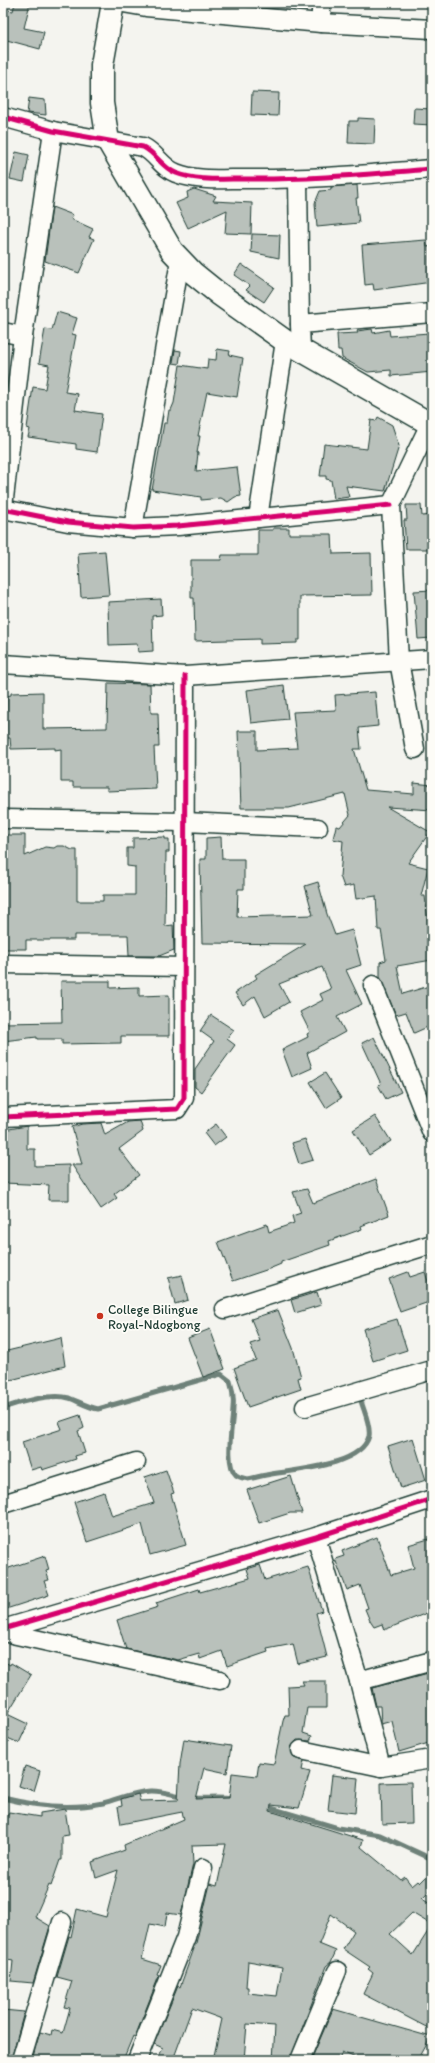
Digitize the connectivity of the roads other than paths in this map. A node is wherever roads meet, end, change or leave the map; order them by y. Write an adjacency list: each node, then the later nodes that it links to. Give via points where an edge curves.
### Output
1 (113, 3): 8 (main road, via 102,66 102,103)
2 (123, 3): 4 (street)
3 (321, 3): 4 (street)
4 (321, 24): 5 (street)
5 (432, 28)
6 (3, 117): 7 (street)
7 (53, 131): 8 (street); 15 (street)
8 (108, 141): 10 (street, via 148,149 169,170 177,174 210,179); 11 (main road, via 163,238)
9 (432, 169): 10 (street)
10 (298, 180): 13 (street)
11 (180, 261): 16 (main road, via 219,294); 21 (street)
12 (432, 313): 13 (street)
13 (300, 324): 16 (street)
14 (3, 332): 15 (street)
15 (23, 336): 19 (street)
16 (293, 346): 17 (main road); 20 (street)
17 (431, 425): 18 (street)
18 (391, 505): 20 (street); 23 (street)
19 (3, 508): 21 (street, via 68,522)
20 (258, 518): 21 (street)
21 (133, 528)
22 (432, 659): 23 (street)
23 (399, 661): 25 (street); 26 (street)
24 (3, 664): 25 (street)
25 (185, 676): 28 (street)
26 (414, 749)
27 (3, 819): 28 (street)
28 (185, 822): 29 (street); 31 (street)
29 (318, 828)
30 (3, 964): 31 (street)
31 (184, 967): 33 (street, via 184,1098 177,1109)
32 (372, 986): 34 (street)
33 (3, 1117)
34 (431, 1129)
35 (432, 1244): 36 (street)
36 (225, 1309)
37 (432, 1370): 38 (street)
38 (305, 1407)
39 (136, 1462): 41 (street)
40 (432, 1499): 42 (street)
41 (3, 1504)
42 (316, 1537): 43 (street); 46 (street)
43 (3, 1631): 45 (street)
44 (432, 1661): 46 (street)
45 (220, 1680)
46 (359, 1681): 49 (street)
47 (301, 1750): 49 (street)
48 (432, 1760): 49 (street)
49 (381, 1767)
50 (204, 1868): 54 (street, via 186,1937)
51 (62, 1922): 53 (street)
52 (337, 1971): 55 (street)
53 (21, 2060)
54 (137, 2060)
55 (300, 2060)

